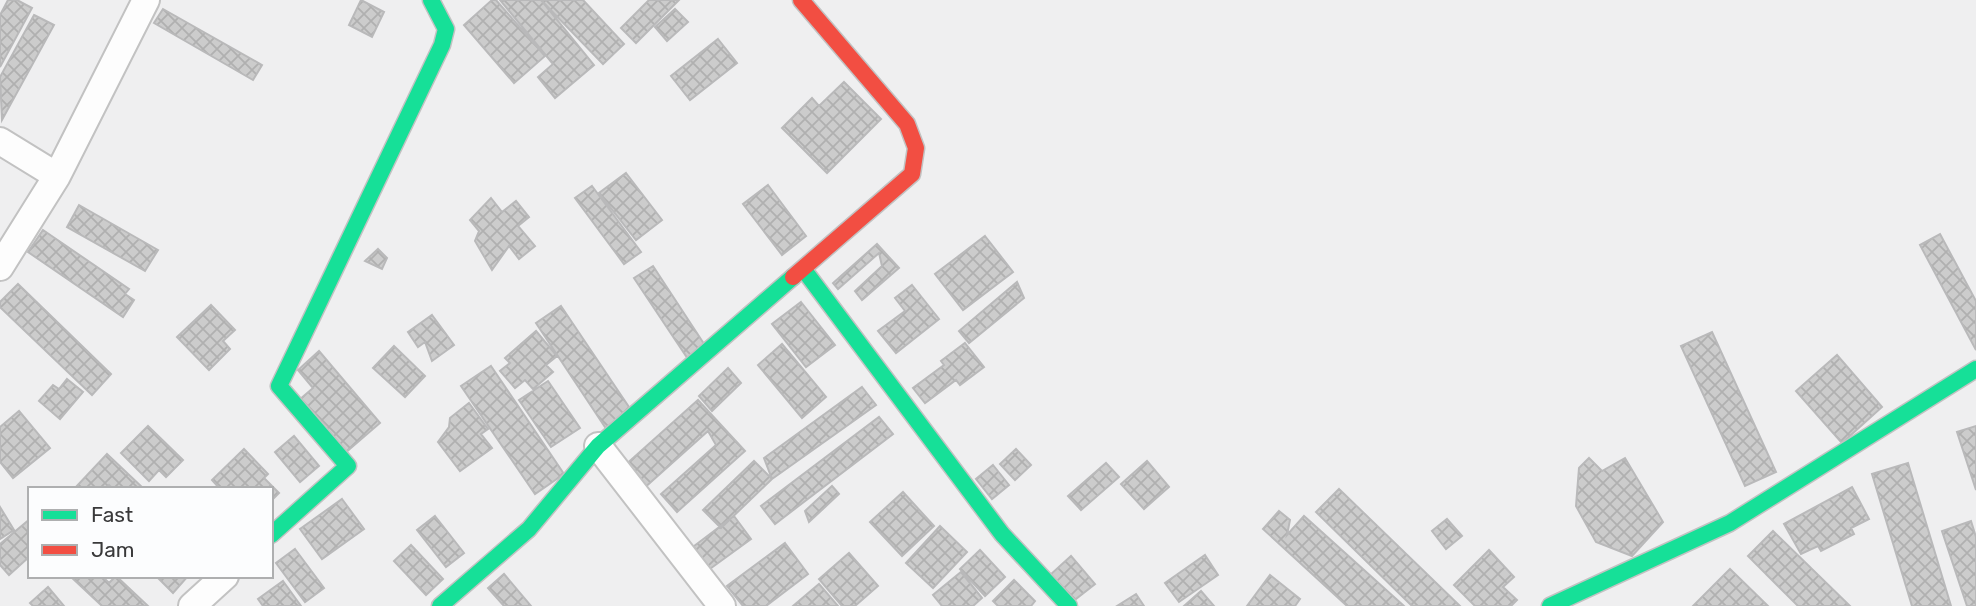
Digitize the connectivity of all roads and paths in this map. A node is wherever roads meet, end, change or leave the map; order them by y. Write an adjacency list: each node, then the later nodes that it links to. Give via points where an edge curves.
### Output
1 (146, 0): 5 (street)
2 (802, 0): 7 (street, via 907,124 916,141 917,157 912,174)
3 (430, 1): 10 (street, via 446,29 442,45 279,386 348,466)
4 (0, 141): 5 (street)
5 (57, 176): 6 (street)
6 (0, 267)
7 (804, 270): 9 (street); 15 (street, via 1002,534)
8 (1976, 369): 16 (street, via 1730,523)
9 (598, 446): 13 (street, via 528,529); 14 (street)
10 (273, 533)
11 (223, 578): 12 (street)
12 (192, 606)
13 (440, 606)
14 (722, 606)
15 (1069, 606)
16 (1550, 606)

